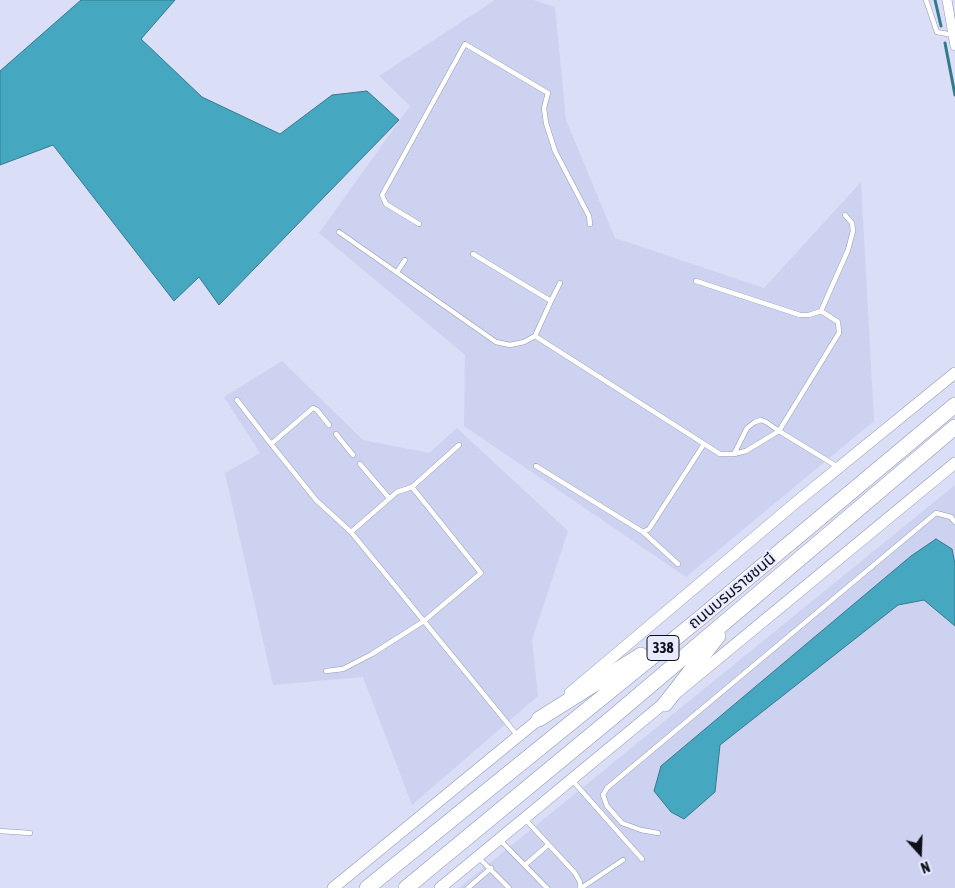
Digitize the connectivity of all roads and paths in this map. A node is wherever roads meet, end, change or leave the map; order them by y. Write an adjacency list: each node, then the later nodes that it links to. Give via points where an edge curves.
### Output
1 (926, 0): 3 (lane, via 937,32)
2 (947, 0): 3 (street)
3 (953, 35): 4 (street)
4 (955, 46)
5 (845, 215): 15 (lane, via 854,231)
6 (419, 224): 7 (lane, via 386,204 382,195 465,44 548,92 544,108 546,123 555,151)
7 (590, 224)
8 (339, 232): 11 (lane)
9 (473, 254): 14 (lane)
10 (405, 260): 11 (lane)
11 (397, 272): 16 (lane, via 496,342 510,345)
12 (696, 281): 15 (lane, via 800,315 809,316)
13 (560, 284): 14 (lane)
14 (551, 301): 16 (lane)
15 (821, 311): 22 (lane, via 838,322 839,333)
16 (535, 336): 25 (lane)
17 (955, 373): 32 (main road)
18 (237, 400): 24 (lane)
19 (955, 405): 40 (highway, ถนนบรมราชชนนี / 338)
20 (329, 425): 24 (lane, via 313,408)
21 (955, 427): 39 (highway, ถนนบรมราชชนนี / 338)
22 (779, 431): 27 (lane, via 746,451); 27 (lane, via 761,420 755,422 747,428); 32 (lane)
23 (336, 434): 28 (lane)
24 (271, 444): 36 (lane, via 316,500)
25 (704, 444): 27 (lane, via 720,454); 37 (lane, via 649,529)
26 (459, 445): 33 (lane)
27 (734, 454)
28 (353, 455)
29 (955, 463): 43 (main road)
30 (360, 464): 34 (lane)
31 (536, 466): 37 (lane)
32 (839, 468): 44 (main road)
33 (412, 487): 34 (lane); 41 (lane, via 481,573)
34 (389, 498): 36 (lane)
35 (955, 522): 50 (lane, via 951,517 936,513 607,788 603,795 607,806 622,823)
36 (351, 532): 41 (lane)
37 (643, 532): 38 (lane)
38 (678, 564)
39 (737, 611): 43 (highway); 60 (highway, ถนนบรมราชชนนี / 338)
40 (699, 619): 44 (highway); 59 (highway, ถนนบรมราชชนนี / 338)
41 (424, 621): 42 (lane, via 343,669); 45 (lane)
42 (326, 671)
43 (665, 704): 46 (main road)
44 (539, 719): 45 (main road)
45 (518, 736): 58 (main road)
46 (572, 780): 47 (main road); 54 (lane)
47 (525, 819): 51 (main road); 52 (lane)
48 (0, 831): 49 (lane)
49 (30, 833)
50 (658, 833)
51 (500, 840): 53 (main road); 56 (lane)
52 (548, 845): 56 (lane); 65 (lane, via 575,874)
53 (478, 857): 57 (lane); 61 (main road)
54 (642, 859)
55 (623, 860): 65 (lane)
56 (525, 865): 64 (lane)
57 (491, 868): 62 (lane); 63 (lane)
58 (333, 888)
59 (367, 888)
60 (406, 888)
61 (440, 888)
62 (468, 888)
63 (509, 888)
64 (547, 888)
65 (581, 888)

